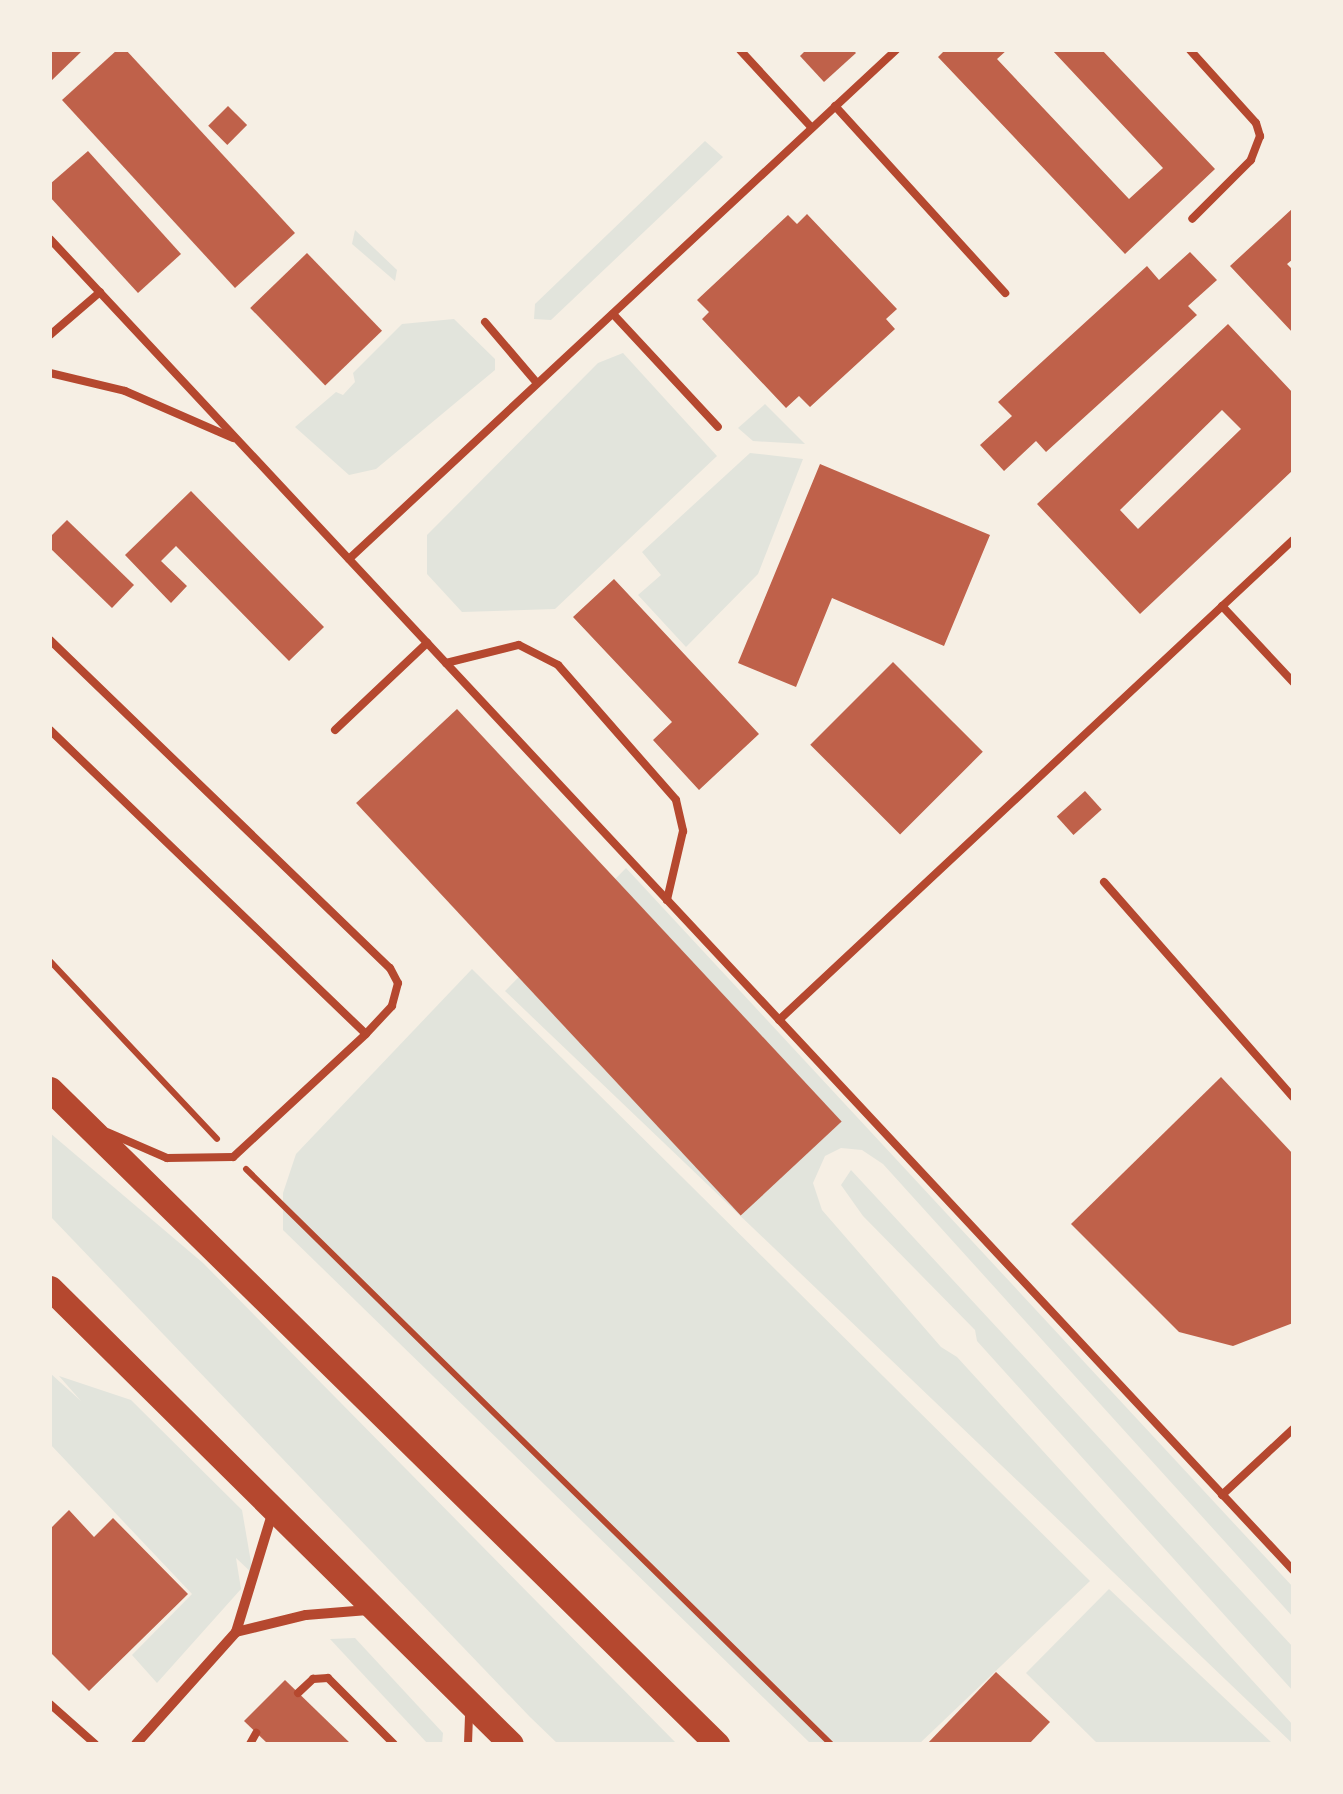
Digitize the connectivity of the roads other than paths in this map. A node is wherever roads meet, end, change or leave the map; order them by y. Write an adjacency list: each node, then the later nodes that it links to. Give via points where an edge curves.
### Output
1 (740, 50): 5 (lane)
2 (896, 50): 4 (lane)
3 (1190, 50): 6 (lane, via 1256,122 1260,136 1251,160)
4 (835, 106): 5 (lane); 9 (lane)
5 (812, 128): 10 (lane)
6 (1192, 219)
7 (50, 239): 8 (lane)
8 (100, 292): 12 (lane); 16 (lane)
9 (1005, 293)
10 (613, 314): 14 (lane); 15 (lane)
11 (485, 322): 14 (lane)
12 (50, 335)
13 (50, 373): 16 (lane, via 125,391)
14 (538, 384): 18 (lane)
15 (718, 427)
16 (238, 440): 18 (lane)
17 (1293, 540): 19 (lane)
18 (349, 559): 21 (lane)
19 (1222, 606): 23 (lane); 28 (lane)
20 (50, 640): 29 (lane, via 390,968 398,983 396,1000)
21 (427, 644): 22 (lane); 25 (lane)
22 (446, 663): 27 (lane); 27 (lane, via 518,645 558,664 676,800 683,831)
23 (1293, 682)
24 (50, 730): 29 (lane)
25 (336, 730)
26 (1104, 882): 30 (lane)
27 (667, 900): 28 (lane)
28 (778, 1020): 34 (lane)
29 (366, 1034): 31 (lane, via 233,1156 167,1158)
30 (1293, 1097)
31 (59, 1099): 49 (main road)
32 (50, 1288): 35 (main road)
33 (1293, 1429): 34 (lane)
34 (1222, 1495): 36 (lane)
35 (273, 1506): 37 (main road); 38 (street)
36 (1291, 1564)
37 (378, 1609): 38 (street, via 306,1614); 40 (main road)
38 (236, 1632): 44 (street)
39 (298, 1693): 46 (lane, via 314,1679 328,1678)
40 (468, 1702): 47 (lane); 48 (main road)
41 (50, 1704): 43 (lane)
42 (256, 1733): 45 (lane)
43 (95, 1744)
44 (136, 1744)
45 (250, 1744)
46 (394, 1744)
47 (468, 1744)
48 (510, 1744)
49 (717, 1744)

